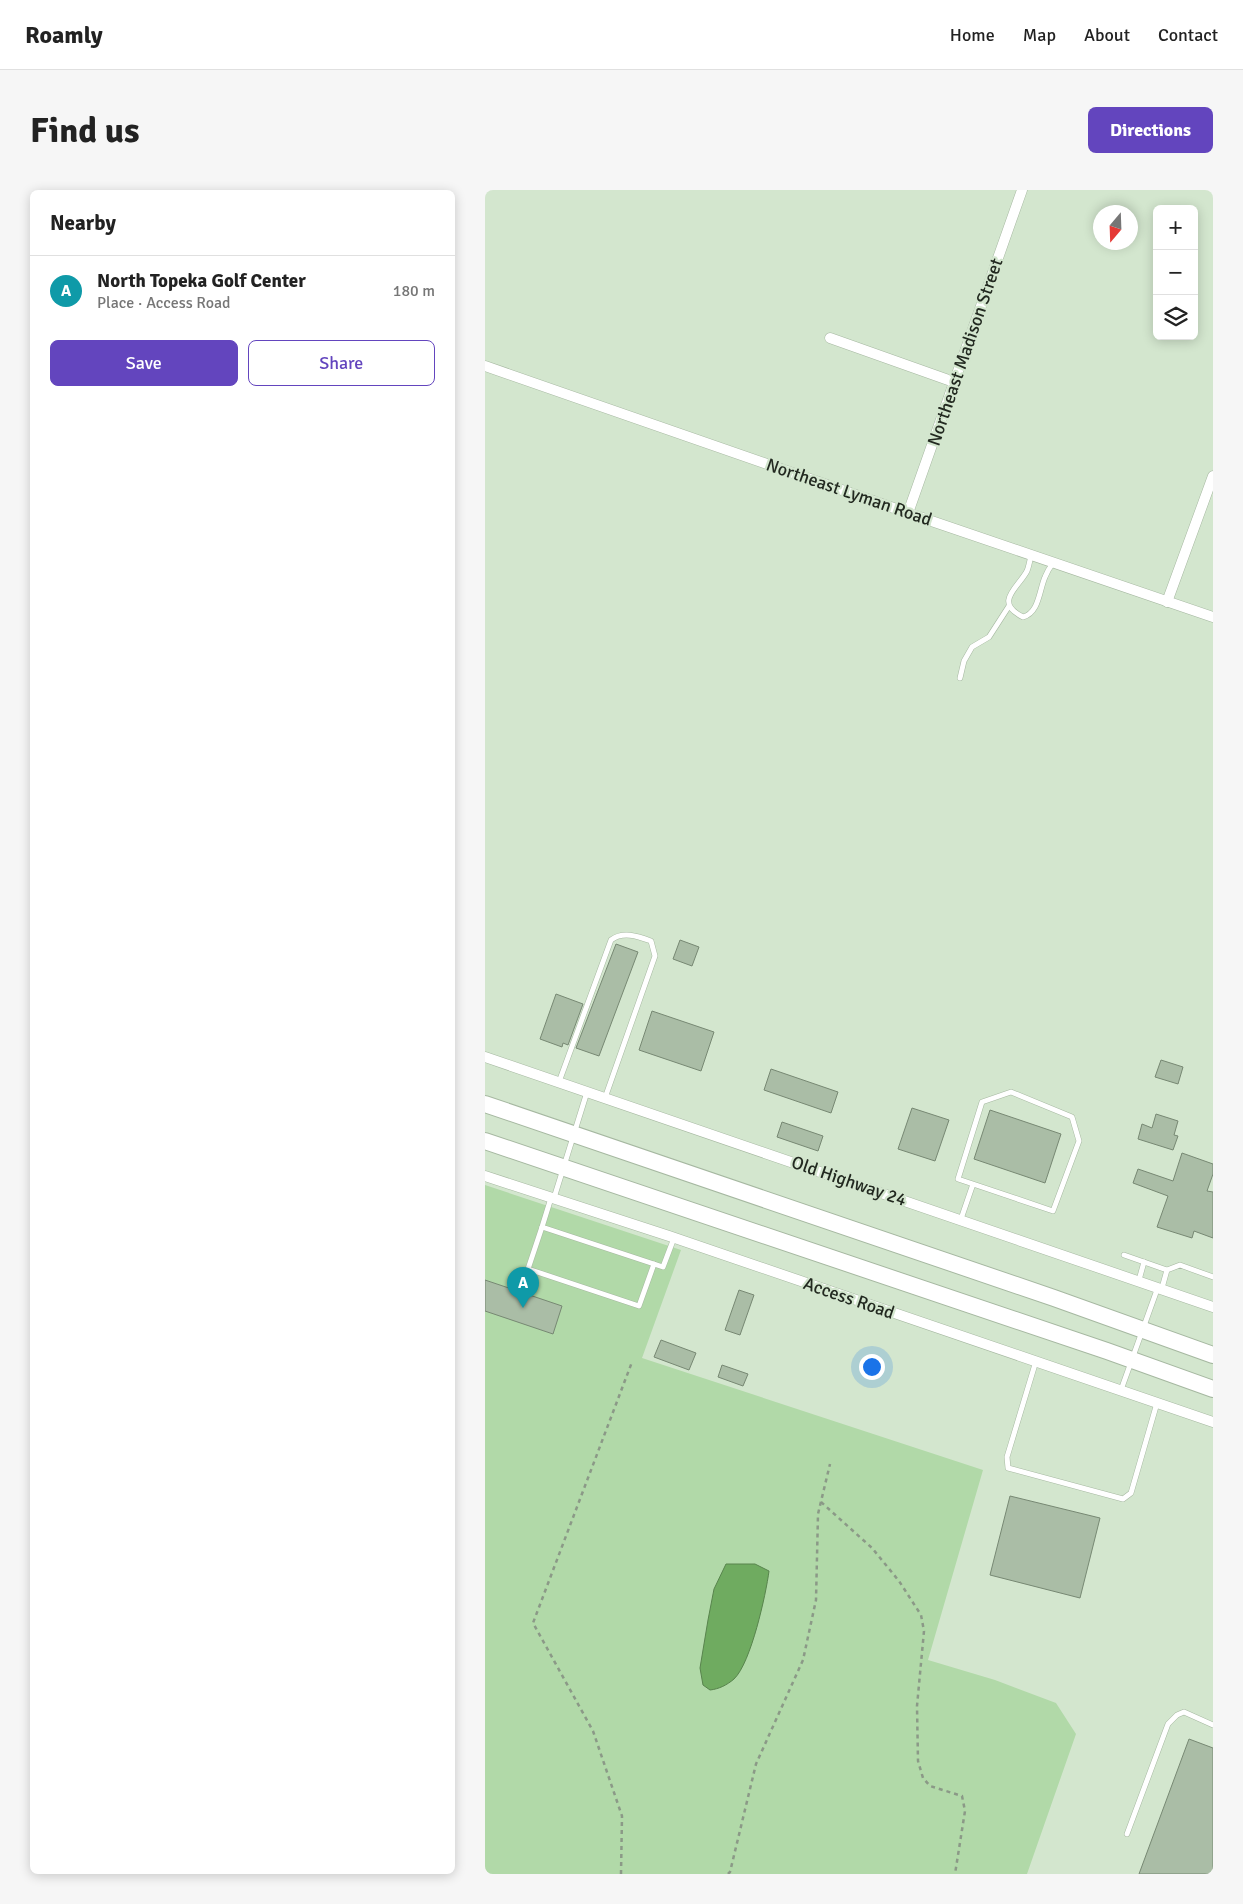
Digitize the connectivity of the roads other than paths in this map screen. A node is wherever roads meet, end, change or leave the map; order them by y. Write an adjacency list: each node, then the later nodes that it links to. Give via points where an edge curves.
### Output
1 (1022, 190): 4 (street, Northeast Madison Street)
2 (830, 338): 4 (street)
3 (485, 366): 6 (street, Northeast Lyman Road)
4 (954, 382): 6 (street, Northeast Madison Street)
5 (1213, 476): 9 (street)
6 (908, 513): 7 (street, Northeast Lyman Road)
7 (1031, 555): 8 (street, Northeast Lyman Road); 10 (lane, via 1027,571 1009,597)
8 (1053, 563): 9 (street, Northeast Lyman Road); 10 (lane, via 1029,616 1012,612)
9 (1167, 602): 11 (street, Northeast Lyman Road)
10 (1009, 606): 12 (lane, via 989,637 972,647)
11 (1213, 617)
12 (960, 678)
13 (485, 1057): 14 (street, Old Highway 24)
14 (559, 1082): 15 (street, Old Highway 24); 16 (lane, via 611,940 618,935 635,935 651,941 655,956)
15 (587, 1092): 16 (street, Old Highway 24); 18 (lane)
16 (605, 1098): 24 (street, Old Highway 24)
17 (485, 1104): 18 (highway)
18 (574, 1134): 20 (lane); 35 (highway)
19 (485, 1141): 20 (highway)
20 (564, 1167): 23 (lane); 37 (highway)
21 (485, 1176): 23 (street, Access Road)
22 (973, 1184): 22 (lane, via 1053,1211 1079,1141 1072,1117 1011,1092 983,1102 958,1179); 24 (lane)
23 (553, 1198): 25 (lane); 26 (street, Access Road)
24 (961, 1219): 32 (street, Old Highway 24)
25 (542, 1227): 29 (lane); 29 (lane, via 527,1270 639,1306)
26 (675, 1238): 29 (lane, via 663,1267); 38 (street, Access Road)
27 (1124, 1256): 28 (lane)
28 (1144, 1262): 30 (lane); 32 (lane)
29 (654, 1264)
30 (1167, 1270): 31 (lane, via 1180,1265); 33 (lane)
31 (1213, 1277)
32 (1139, 1280): 33 (street, Old Highway 24)
33 (1160, 1288): 34 (street, Old Highway 24); 35 (lane)
34 (1213, 1307)
35 (1142, 1329): 36 (highway); 37 (lane)
36 (1213, 1355)
37 (1132, 1360): 39 (highway); 40 (lane)
38 (1036, 1361): 40 (street, Access Road); 41 (lane, via 1007,1458 1008,1468 1123,1499 1131,1493)
39 (1213, 1389)
40 (1121, 1390): 41 (street, Access Road)
41 (1157, 1402): 42 (street, Access Road)
42 (1213, 1422)
43 (1213, 1724): 44 (lane, via 1183,1712 1168,1724)
44 (1127, 1834)

